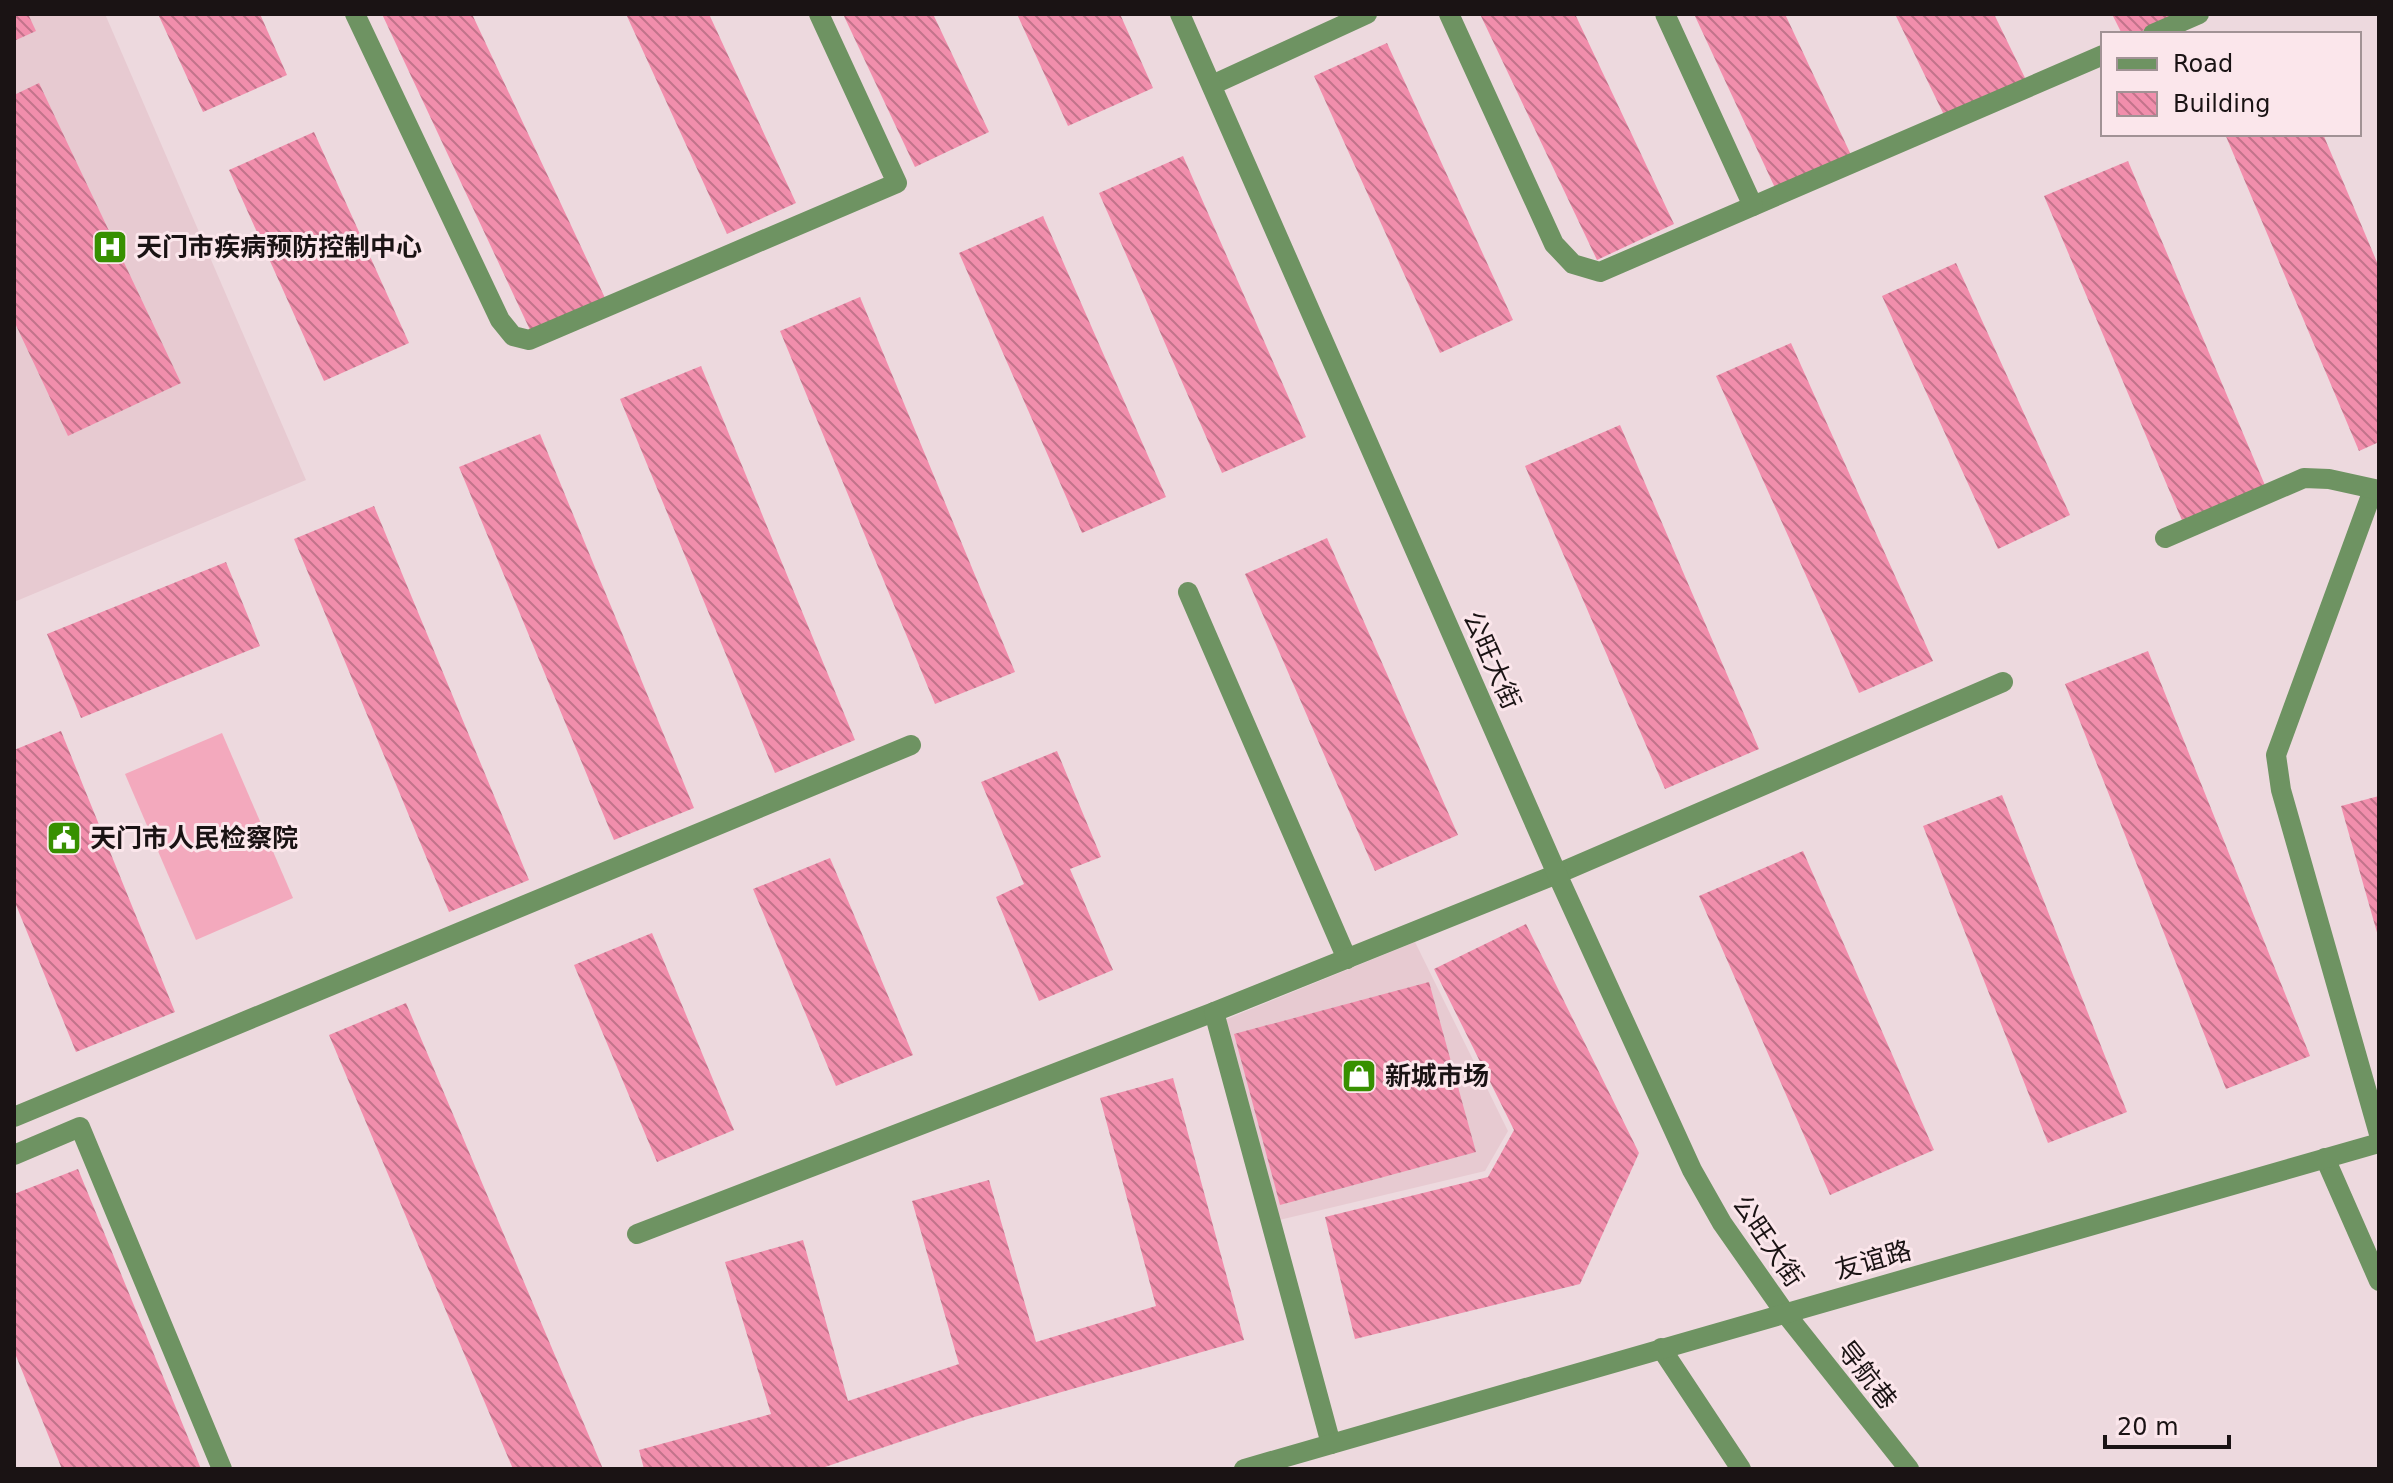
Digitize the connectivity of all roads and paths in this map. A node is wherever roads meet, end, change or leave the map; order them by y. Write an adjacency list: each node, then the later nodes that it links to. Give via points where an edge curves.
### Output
1 (355, 14): 2 (street, via 500,320 513,336 529,340 897,183)
2 (819, 14)
3 (1180, 14): 10 (street, 公旺大街)
4 (1367, 14): 10 (street)
5 (1449, 14): 11 (street, via 1554,244 1573,264 1600,272)
6 (1665, 14): 11 (street)
7 (2199, 14): 8 (street)
8 (2158, 32)
9 (2101, 56): 11 (street)
10 (1212, 85): 17 (street, 公旺大街)
11 (1753, 206)
12 (2376, 490): 13 (street, via 2304,478); 21 (street, via 2276,755 2281,790)
13 (2165, 538)
14 (1188, 592): 18 (street)
15 (2003, 682): 17 (street)
16 (911, 745): 20 (street)
17 (1557, 874): 18 (street); 27 (street, 公旺大街, via 1692,1170)
18 (1347, 959): 19 (street)
19 (1214, 1012): 25 (street); 29 (street)
20 (14, 1117)
21 (2379, 1134)
22 (2379, 1143): 24 (street, 友谊路)
23 (14, 1155): 30 (street, via 80,1127)
24 (2325, 1158): 26 (street); 27 (street, 友谊路)
25 (637, 1234)
26 (2379, 1281)
27 (1785, 1313): 28 (street, 友谊路); 33 (street, 导航巷)
28 (1661, 1348): 29 (street, 友谊路); 32 (street)
29 (1331, 1444): 31 (street, 友谊路)
30 (222, 1469)
31 (1244, 1469)
32 (1741, 1469)
33 (1909, 1469)

